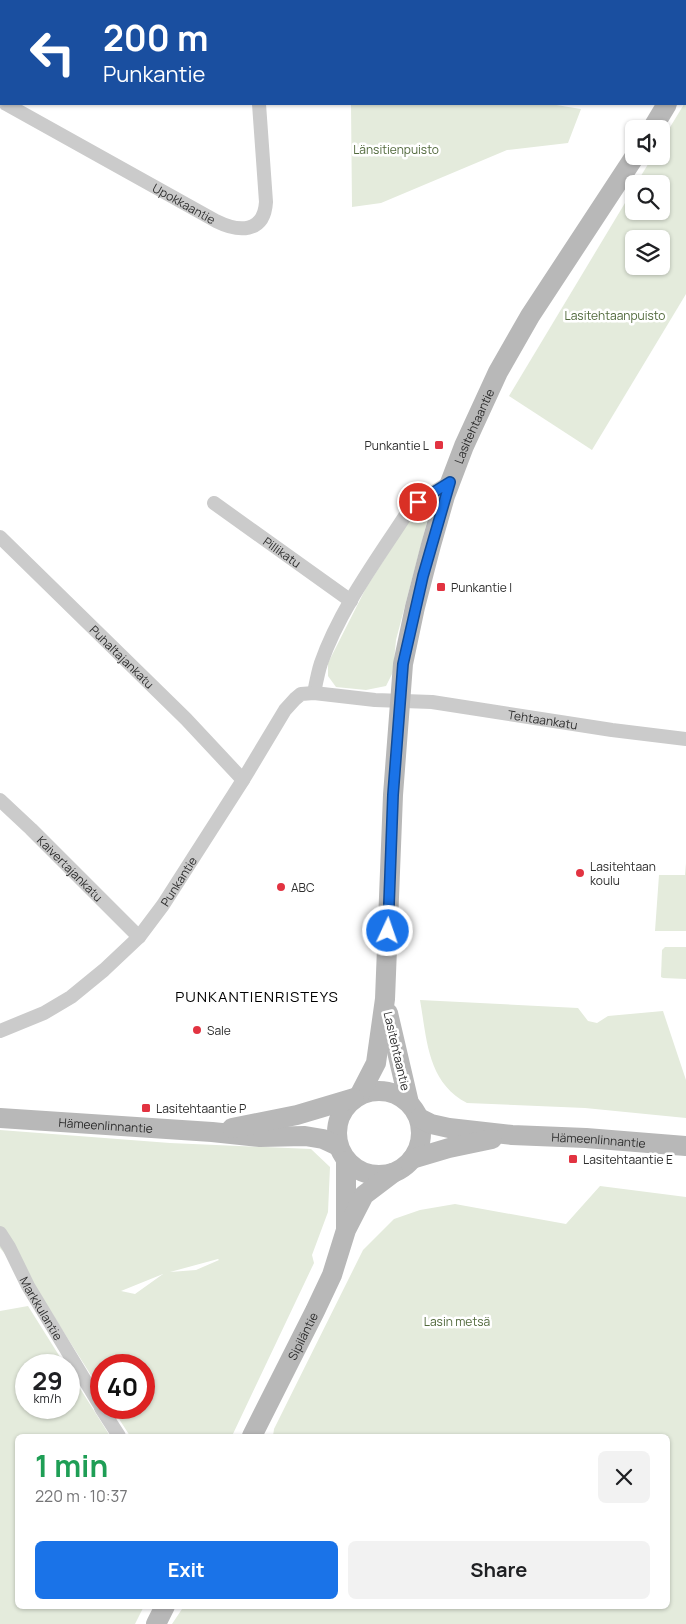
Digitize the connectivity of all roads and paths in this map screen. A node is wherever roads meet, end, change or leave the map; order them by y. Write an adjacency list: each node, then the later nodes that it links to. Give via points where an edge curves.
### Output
1 (8, 105): 2 (street, Upokkaantie, via 216,221 236,229 254,226 265,212)
2 (259, 105)
3 (666, 105): 4 (street)
4 (657, 120)
5 (629, 165): 6 (street, Lasitehtaantie, via 530,316 498,372)
6 (450, 482): 9 (street, via 407,513); 11 (street, Lasitehtaantie, via 415,608 403,664)
7 (214, 502): 9 (street, Pillikatu)
8 (0, 537): 13 (street, Puhaltajankatu, via 186,719)
9 (351, 601): 10 (street, via 325,652)
10 (314, 693): 11 (street, Punkantie); 13 (street, Punkantie, via 302,694 285,710)
11 (400, 701): 12 (street, Tehtaankatu, via 432,702); 16 (street, Lasitehtaantie)
12 (686, 739)
13 (243, 780): 15 (street, Punkantie)
14 (0, 800): 15 (street, Kaivertajankatu)
15 (139, 937): 17 (street, Punkantie, via 71,997 44,1013)
16 (385, 999): 18 (street, Lasitehtaantie, via 376,1062); 19 (street, Lasitehtaantie)
17 (0, 1031)
18 (357, 1096): 19 (street, via 385,1091 397,1094); 21 (street, Hämeenlinnantie, via 297,1115); 24 (street, via 339,1116 337,1126)
19 (414, 1110): 22 (street, Hämeenlinnantie, via 431,1124); 25 (street, via 421,1129 420,1143)
20 (0, 1118): 21 (street, Hämeenlinnantie)
21 (212, 1132): 24 (street, Hämeenlinnantie, via 260,1137 305,1136 322,1139)
22 (512, 1135): 23 (street, Hämeenlinnantie); 25 (street, Hämeenlinnantie)
23 (686, 1146)
24 (342, 1153): 26 (street, via 362,1172); 27 (street, Sipiläntie)
25 (412, 1159): 26 (street)
26 (393, 1173): 27 (street, Sipiläntie, via 364,1195)
27 (346, 1230): 32 (street, Sipiläntie, via 319,1304)
28 (0, 1233): 29 (street, Markkulantie)
29 (90, 1389)
30 (108, 1419): 31 (street, Markkulantie)
31 (118, 1434)
32 (253, 1434)
33 (164, 1609): 34 (street)
34 (156, 1624)

